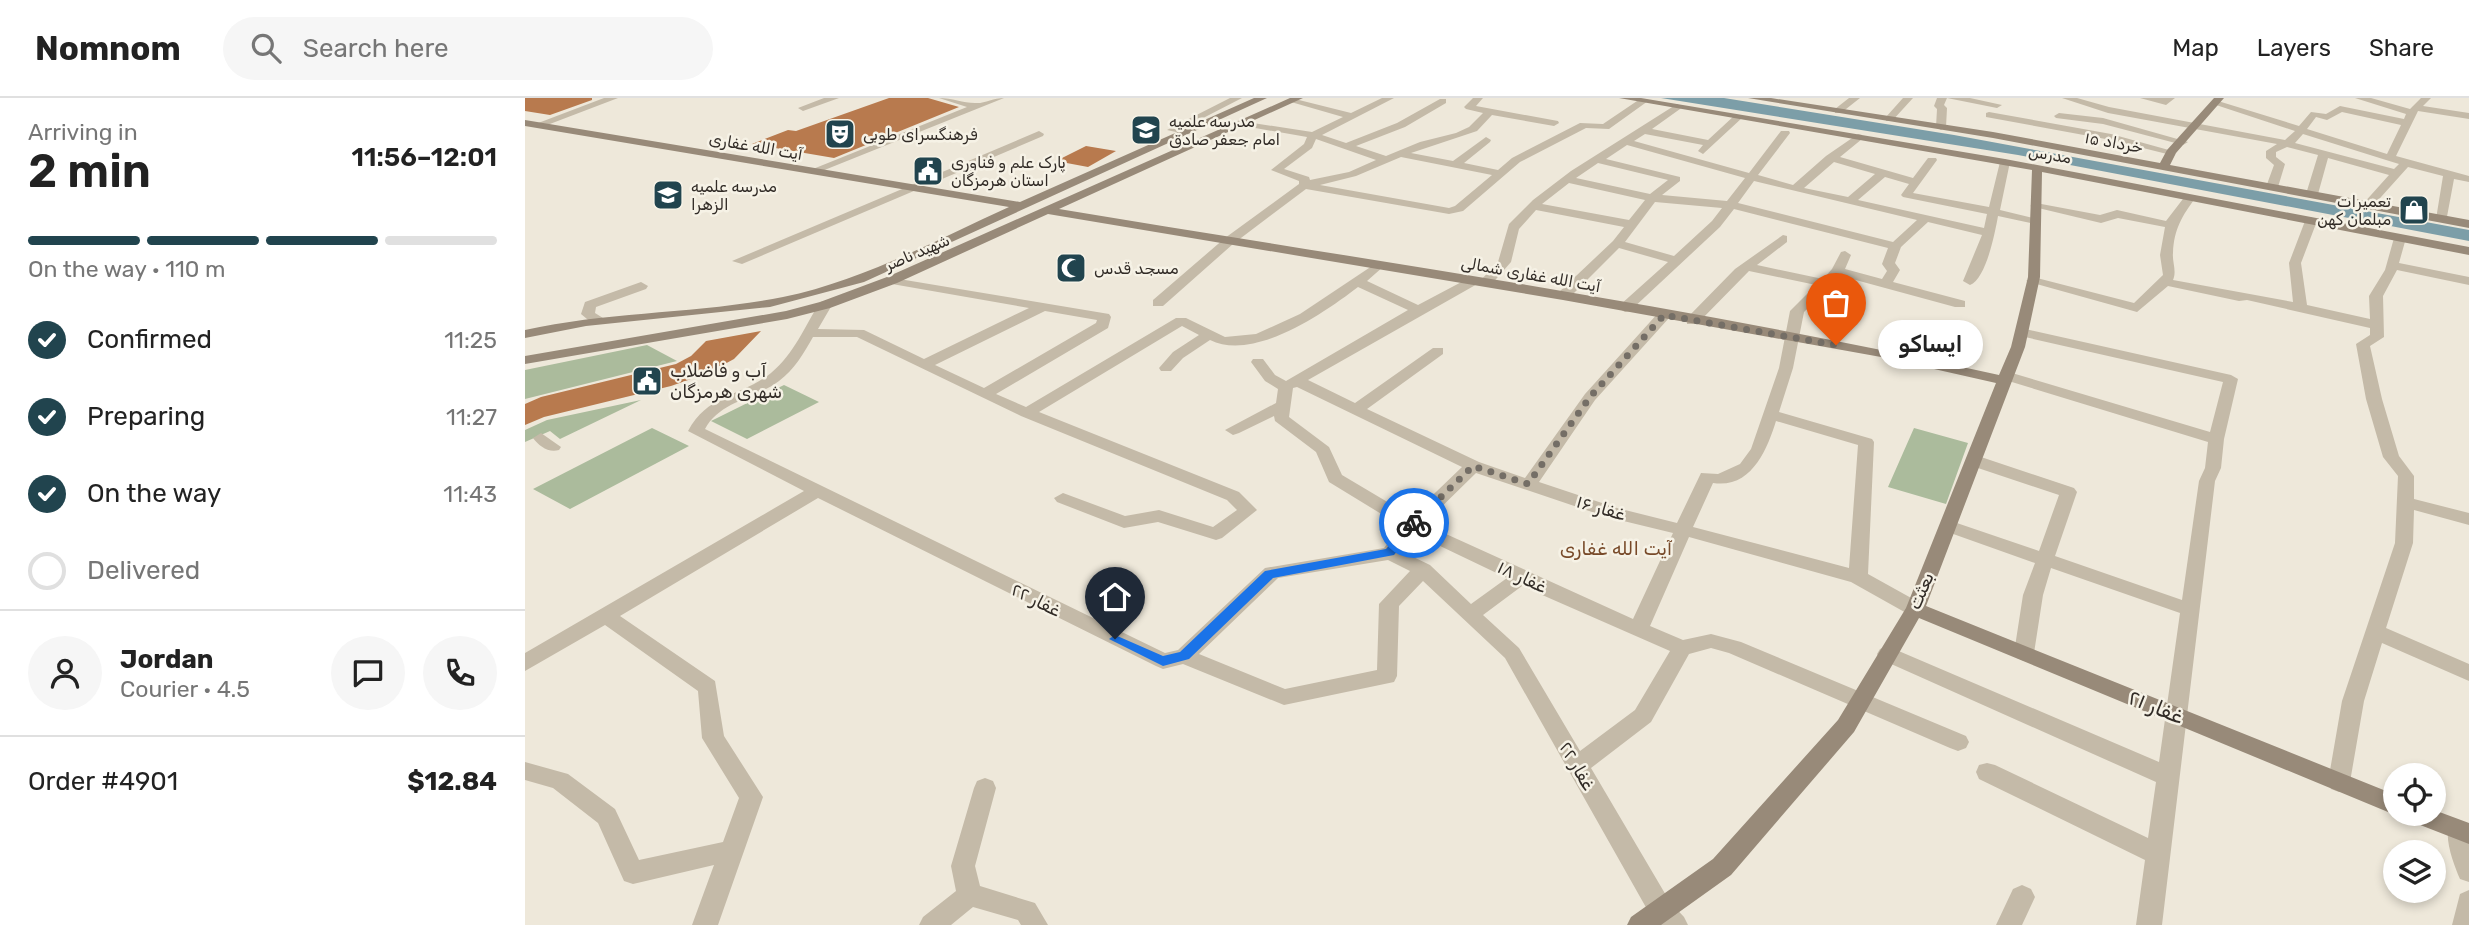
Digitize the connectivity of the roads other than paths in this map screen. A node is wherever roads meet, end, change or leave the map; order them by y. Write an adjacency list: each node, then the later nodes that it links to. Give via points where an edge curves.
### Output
1 (613, 98): 52 (street)
2 (834, 98): 35 (street)
3 (944, 98): 32 (street)
4 (999, 98): 32 (street)
5 (1278, 98): 21 (street)
6 (1389, 98): 30 (street)
7 (1429, 98): 23 (street)
8 (1478, 98): 33 (street)
9 (1624, 98): 24 (street, مدرس)
10 (1753, 98): 25 (street, ۱۵ خرداد)
11 (1855, 98): 38 (street)
12 (1908, 98): 44 (street)
13 (1942, 98): 54 (street)
14 (1951, 98): 29 (street)
15 (2066, 98): 36 (street); 46 (street)
16 (2102, 98): 36 (street)
17 (2144, 98): 18 (street, via 2166,102)
18 (2171, 98)
19 (2198, 98): 26 (street)
20 (2408, 98): 31 (street)
21 (1297, 99): 37 (street, شهید ناصر); 41 (street)
22 (1245, 100): 37 (street); 56 (street); 110 (street, شهید ناصر)
23 (1443, 101): 33 (street); 70 (street, via 1401,125)
24 (1643, 101): 34 (street, مدرس); 89 (street, via 1605,127 1584,125)
25 (1795, 101): 38 (street, ۱۵ خرداد)
26 (2217, 101): 53 (street); 55 (street)
27 (2360, 101): 31 (street)
28 (1361, 102): 30 (street)
29 (1999, 102): 40 (street)
30 (1373, 105): 41 (street)
31 (2419, 105): 43 (street); 51 (street)
32 (977, 107): 88 (street)
33 (1469, 107): 39 (street)
34 (1677, 107): 42 (street, مدرس); 57 (street)
35 (803, 108)
36 (2108, 110): 47 (street); 53 (street)
37 (1272, 111): 49 (street, شهید ناصر)
38 (1838, 111): 44 (street, ۱۵ خرداد)
39 (1490, 112): 50 (street); 74 (street, via 1461,135)
40 (1989, 115): 45 (street); 59 (street)
41 (1351, 116): 61 (street)
42 (1738, 117): 62 (street, مدرس); 69 (street)
43 (2469, 118)
44 (1889, 119): 54 (street, ۱۵ خرداد)
45 (2015, 119): 46 (street); 64 (street)
46 (2057, 121): 47 (street); 63 (street); 71 (street)
47 (2103, 121): 63 (street); 66 (street)
48 (525, 122): 52 (street, آیت الله غفاری)
49 (1244, 123): 61 (street); 113 (street, شهید ناصر)
50 (1554, 123)
51 (2407, 123): 55 (street, via 2340,109 2327,117 2315,114); 78 (street)
52 (538, 125): 88 (street, آیت الله غفاری)
53 (2195, 125): 66 (street); 68 (street)
54 (1941, 127): 59 (street, ۱۵ خرداد)
55 (2302, 129): 68 (street, via 2293,140); 78 (street)
56 (1172, 130)
57 (1645, 131): 67 (street); 69 (street)
58 (1785, 133): 93 (street)
59 (1977, 133): 64 (street, ۱۵ خرداد)
60 (1039, 134): 99 (street)
61 (1313, 135): 70 (street); 97 (street, via 1308,146 1275,168 1305,179)
62 (1858, 137): 76 (street); 83 (street, مدرس)
63 (2111, 137): 73 (street); 77 (street)
64 (2005, 138): 71 (street, ۱۵ خرداد)
65 (1486, 139): 85 (street)
66 (2185, 139): 72 (street); 73 (street)
67 (1626, 142): 80 (street); 82 (street)
68 (2282, 142): 72 (street); 75 (street)
69 (1711, 144): 82 (street)
70 (1346, 146): 79 (street)
71 (2046, 146): 77 (street, ۱۵ خرداد)
72 (2271, 151): 98 (street, via 2271,158 2280,164)
73 (2171, 152): 86 (street)
74 (1398, 154): 79 (street); 85 (street)
75 (2324, 154): 91 (street); 102 (street)
76 (1830, 158): 90 (street); 101 (street)
77 (2111, 158): 86 (street, ۱۵ خرداد)
78 (2390, 158): 84 (street)
79 (1387, 160): 97 (street)
80 (1597, 160): 95 (street); 105 (street, via 1676,179)
81 (1932, 160): 96 (street)
82 (1691, 162): 93 (street)
83 (2005, 162): 87 (street, مدرس); 115 (street)
84 (2406, 163): 91 (street); 92 (street)
85 (1455, 165): 89 (street)
86 (2164, 167): 98 (street, ۱۵ خرداد)
87 (2037, 168): 104 (street, مدرس); 112 (street, بعثت)
88 (813, 171): 99 (street, آیت الله غفاری)
89 (1499, 173): 106 (street, via 1459,209)
90 (1883, 173): 96 (street); 107 (street)
91 (2396, 173): 109 (street)
92 (2449, 174): 94 (street); 117 (street)
93 (1753, 178): 101 (street); 108 (street)
94 (2469, 179)
95 (1569, 180): 105 (street); 111 (street)
96 (1916, 182): 103 (street)
97 (1304, 185): 106 (street); 126 (street)
98 (2272, 187): 102 (street, ۱۵ خرداد)
99 (915, 188): 110 (street, آیت الله غفاری); 132 (street)
100 (1416, 188): 106 (street)
101 (1795, 189): 107 (street)
102 (2312, 194): 109 (street, ۱۵ خرداد)
103 (1907, 195): 114 (street); 115 (street)
104 (2190, 197): 119 (street, مدرس); 122 (street)
105 (1652, 198): 108 (street); 121 (street)
106 (1399, 202)
107 (1849, 202): 114 (street)
108 (1732, 205): 128 (street); 131 (street)
109 (2368, 205): 117 (street, ۱۵ خرداد)
110 (1023, 206): 156 (street, شهید ناصر, via 859,279 823,290 770,303)
111 (1535, 206): 121 (street); 142 (street, via 1509,233 1505,262)
112 (2036, 206): 118 (street, بعثت); 122 (street, via 2101,219 2117,214)
113 (1049, 211): 126 (street, آیت الله غفاری شمالی); 137 (street, شهید ناصر)
114 (1893, 212): 116 (street)
115 (1993, 212): 118 (street); 123 (street)
116 (1924, 219): 123 (street); 128 (street)
117 (2442, 219): 120 (street, ۱۵ خرداد)
118 (2035, 220): 139 (street, بعثت)
119 (2311, 221): 124 (street, مدرس); 152 (street, via 2295,263)
120 (2469, 224)
121 (1634, 225): 127 (street)
122 (2171, 225): 143 (street)
123 (1987, 232): 138 (street)
124 (2400, 238): 129 (street, مدرس); 133 (street)
125 (1783, 239): 135 (street)
126 (1229, 241): 134 (street, آیت الله غفاری شمالی); 148 (street)
127 (1617, 244): 131 (street); 147 (street)
128 (1895, 246): 145 (street, via 1888,264 1894,271)
129 (2469, 251)
130 (1845, 255): 136 (street)
131 (1676, 260): 153 (street)
132 (738, 261)
133 (2393, 265): 140 (street); 158 (street, via 2376,296)
134 (1378, 266): 141 (street); 142 (street, آیت الله غفاری شمالی)
135 (1747, 267): 144 (street); 157 (street)
136 (1838, 271): 144 (street); 145 (street)
137 (892, 280): 150 (street, شهید ناصر); 151 (street)
138 (1970, 281)
139 (2032, 281): 143 (street, via 2137,307); 159 (street, بعثت)
140 (2469, 281)
141 (1358, 282): 154 (street); 162 (street, via 1287,326 1240,341 1224,341)
142 (1480, 282): 147 (street, آیت الله غفاری شمالی); 154 (street)
143 (2165, 282): 152 (street)
144 (1824, 283): 163 (street, via 1797,311)
145 (1886, 283): 149 (street)
146 (641, 286): 156 (street, via 590,305 588,314)
147 (1563, 296): 153 (street, آیت الله غفاری شمالی)
148 (1158, 303)
149 (1960, 304)
150 (825, 305): 160 (street, غفار ۲۲); 164 (street, شهید ناصر)
151 (1044, 306): 168 (street); 172 (street, via 1104,317 1103,325)
152 (2300, 307): 158 (street)
153 (1625, 308): 155 (street, آیت الله غفاری شمالی)
154 (1418, 310): 171 (street)
155 (1664, 315): 157 (street, آیت الله غفاری شمالی); 180 (street, via 1590,397)
156 (597, 321): 161 (street, شهید ناصر); 164 (street, via 557,340 556,345)
157 (1692, 321): 163 (street, آیت الله غفاری شمالی)
158 (2376, 325): 183 (street, via 2377,337 2363,344 2391,457 2406,476)
159 (2021, 332): 170 (street, بعثت); 177 (street, via 2231,379)
160 (808, 333): 168 (street, via 859,333); 181 (street, غفار ۲۲, via 782,372 725,402 700,420 696,431)
161 (525, 334)
162 (1209, 334): 169 (street); 174 (street, via 1181,320)
163 (1792, 338): 170 (street, آیت الله غفاری شمالی); 175 (street)
164 (575, 349): 166 (street, شهید ناصر)
165 (1438, 351): 173 (street)
166 (525, 360)
167 (1258, 362): 171 (street, غفار ۱۸)
168 (923, 365): 172 (street)
169 (1166, 368)
170 (2006, 378): 177 (street); 178 (street, بعثت)
171 (1289, 391): 173 (street, غفار ۱۶); 176 (street); 185 (street, غفار ۱۸, via 1281,418 1322,450 1335,478)
172 (984, 394): 174 (street)
173 (1356, 410): 179 (street, غفار ۱۶)
174 (1027, 413): 182 (street, via 1233,496 1248,510 1216,534 1159,516 1124,522)
175 (1771, 415): 187 (street, via 1759,449 1746,468 1720,479 1707,477); 192 (street, via 1866,442)
176 (1233, 430)
177 (2216, 439): 194 (street)
178 (1975, 461): 186 (street, بعثت); 189 (street, via 2068,492)
179 (1473, 466): 180 (street, غفار ۱۶); 185 (street)
180 (1528, 484): 187 (street, غفار ۱۶, via 1572,501)
181 (817, 491): 196 (street); 202 (street, غفار ۲۲, via 1163,661)
182 (1063, 498)
183 (2405, 502): 184 (street); 198 (street, via 2404,543)
184 (2469, 519)
185 (1412, 525): 188 (street); 191 (street, غفار ۱۸)
186 (1948, 526): 189 (street); 193 (street, بعثت)
187 (1684, 530): 192 (street, غفار ۱۶); 197 (street)
188 (1390, 552): 190 (street, غفار ۲۲); 202 (street, via 1272,573)
189 (2043, 560): 194 (street); 201 (street, via 2032,594)
190 (1423, 570): 195 (street, غفار ۲۲); 202 (street, via 1389,604 1387,676 1284,698)
191 (1521, 577): 195 (street); 197 (street, غفار ۱۸)
192 (1858, 577): 193 (street, غفار ۱۶)
193 (1916, 609): 200 (street, بعثت); 201 (street, غفار ۲۱)
194 (2188, 609): 206 (street)
195 (1472, 613): 208 (street, غفار ۲۲, via 1512,653)
196 (607, 617): 203 (street); 217 (street, via 708,687 713,738 751,797)
197 (1638, 630): 199 (street, غفار ۱۸)
198 (2374, 631): 204 (street); 212 (street, via 2353,701)
199 (1682, 648): 205 (street, via 1711,641); 208 (street, via 1643,716)
200 (1887, 653): 205 (street, بعثت); 211 (street)
201 (2024, 653): 206 (street, غفار ۲۱)
202 (1184, 656)
203 (525, 663)
204 (2469, 673)
205 (1860, 702): 207 (street); 223 (street, بعثت, via 1846,726 1722,867)
206 (2177, 715): 211 (street); 212 (street, غفار ۲۱)
207 (1958, 742)
208 (1578, 765): 223 (street, غفار ۲۲)
209 (525, 771): 217 (street, via 560,780 607,816 633,873)
210 (1987, 772): 218 (street)
211 (2167, 776): 218 (street)
212 (2339, 782): 214 (street, غفار ۲۱)
213 (985, 788): 220 (street, via 963,866)
214 (2383, 799)
215 (2446, 825): 216 (street)
216 (2464, 832): 219 (street)
217 (730, 851): 224 (street)
218 (2157, 854): 229 (street)
219 (2469, 871)
220 (968, 895): 225 (street); 226 (street, via 1027,911)
221 (2022, 897): 228 (street)
222 (2469, 902): 230 (street)
223 (1668, 918): 227 (street, بعثت)
224 (705, 925)
225 (932, 925)
226 (1035, 925)
227 (1640, 925)
228 (2009, 925)
229 (2149, 925)
230 (2465, 925)

